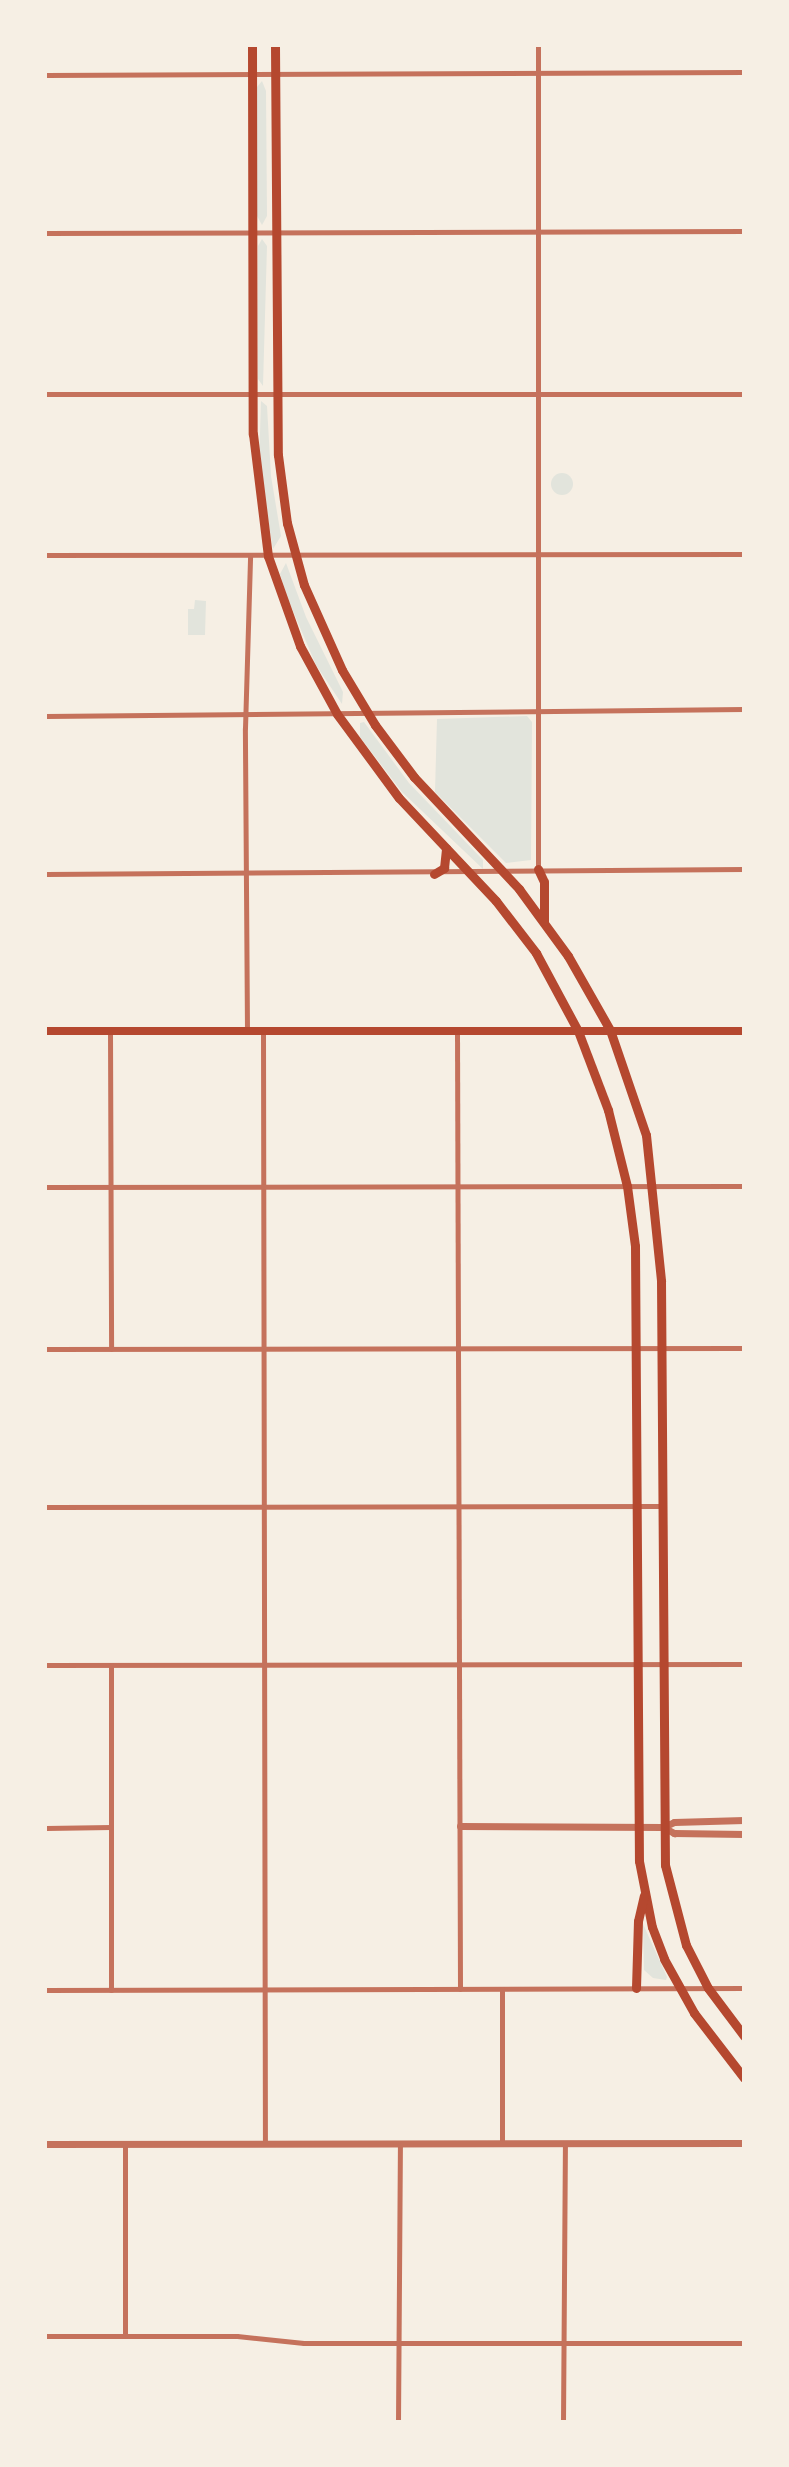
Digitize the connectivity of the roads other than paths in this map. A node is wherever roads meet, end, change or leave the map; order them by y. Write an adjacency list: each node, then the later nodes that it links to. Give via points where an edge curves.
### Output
1 (252, 46): 6 (main road)
2 (275, 46): 7 (main road)
3 (538, 46): 5 (street)
4 (744, 72): 5 (street)
5 (538, 73): 7 (street); 12 (street)
6 (252, 74): 7 (street); 8 (street); 10 (main road)
7 (275, 74): 11 (main road)
8 (46, 75)
9 (744, 231): 12 (street)
10 (252, 232): 11 (street); 13 (street); 16 (main road)
11 (276, 232): 12 (street); 17 (main road)
12 (538, 232): 18 (street)
13 (46, 233)
14 (46, 394): 16 (street)
15 (744, 394): 18 (street)
16 (253, 395): 17 (street); 24 (main road, via 255,474)
17 (276, 395): 18 (street); 22 (main road, via 281,486)
18 (538, 395): 19 (street)
19 (538, 554): 20 (street); 22 (street); 26 (street)
20 (744, 554)
21 (46, 555): 23 (street)
22 (295, 555): 24 (street); 27 (main road, via 313,610)
23 (250, 556): 24 (street); 29 (street)
24 (268, 556): 28 (main road, via 300,646)
25 (744, 709): 26 (street)
26 (538, 710): 27 (street); 32 (street)
27 (367, 713): 28 (street); 34 (main road, via 414,777)
28 (337, 714): 29 (street); 31 (main road, via 378,771)
29 (247, 715): 30 (street); 37 (street)
30 (46, 716)
31 (446, 848): 35 (main road); 38 (main road, via 445,865)
32 (538, 869): 33 (street); 34 (street); 39 (main road, via 544,882)
33 (744, 869)
34 (503, 871): 35 (street); 39 (main road)
35 (470, 873): 38 (street); 46 (main road, via 536,953)
36 (46, 874): 37 (street)
37 (246, 874): 38 (street); 43 (street)
38 (434, 874)
39 (544, 921): 40 (main road)
40 (610, 1030): 46 (main road); 47 (main road); 54 (main road, via 646,1135)
41 (46, 1031): 42 (main road)
42 (110, 1031): 43 (main road); 51 (street)
43 (247, 1031): 44 (main road)
44 (263, 1031): 45 (main road); 52 (street)
45 (457, 1031): 46 (main road); 53 (street)
46 (578, 1031): 48 (main road, via 608,1110)
47 (744, 1031)
48 (627, 1186): 53 (street); 54 (street); 61 (main road, via 635,1246)
49 (744, 1186): 54 (street)
50 (46, 1187): 51 (street)
51 (110, 1187): 52 (street); 58 (street)
52 (263, 1187): 53 (street); 59 (street)
53 (458, 1187): 60 (street)
54 (654, 1187): 55 (main road)
55 (661, 1348): 56 (street); 61 (street); 64 (main road)
56 (744, 1348)
57 (46, 1349): 58 (street)
58 (111, 1349): 59 (street)
59 (264, 1349): 60 (street); 66 (street)
60 (458, 1349): 61 (street); 62 (street)
61 (636, 1349): 63 (main road)
62 (459, 1506): 63 (street); 66 (street); 67 (street)
63 (636, 1506): 64 (street); 68 (main road)
64 (662, 1506): 69 (main road)
65 (46, 1507): 66 (street)
66 (264, 1507): 73 (street)
67 (460, 1664): 68 (street); 73 (street); 75 (street)
68 (636, 1664): 69 (street); 76 (main road)
69 (663, 1664): 70 (street); 78 (main road)
70 (744, 1664)
71 (46, 1665): 72 (street)
72 (111, 1665): 73 (street); 77 (street)
73 (265, 1665): 83 (street)
74 (744, 1820): 78 (street, via 674,1822)
75 (460, 1826): 76 (street); 84 (street)
76 (637, 1826): 78 (street); 81 (main road)
77 (111, 1827): 79 (street); 90 (street)
78 (663, 1827): 80 (street, via 674,1833); 88 (main road, via 668,1882 678,1923)
79 (46, 1828)
80 (744, 1834)
81 (644, 1894): 86 (main road, via 638,1921); 87 (main road, via 652,1927)
82 (744, 1988): 88 (street)
83 (265, 1989): 84 (street); 90 (street); 98 (street)
84 (460, 1989): 85 (street)
85 (502, 1989): 86 (street); 93 (street)
86 (636, 1989): 87 (street)
87 (679, 1989): 88 (street); 92 (main road)
88 (708, 1989): 91 (main road)
89 (46, 1990): 90 (street)
90 (111, 1990)
91 (744, 2036)
92 (744, 2078)
93 (502, 2143): 94 (street); 99 (street)
94 (565, 2143): 95 (street); 103 (street)
95 (744, 2143)
96 (46, 2144): 97 (street)
97 (125, 2144): 98 (street); 101 (street)
98 (265, 2144): 99 (street)
99 (401, 2144): 102 (street)
100 (46, 2336): 101 (street)
101 (125, 2336): 102 (street)
102 (399, 2342): 103 (street); 105 (street)
103 (563, 2343): 104 (street); 106 (street)
104 (744, 2343)
105 (398, 2421)
106 (563, 2421)

